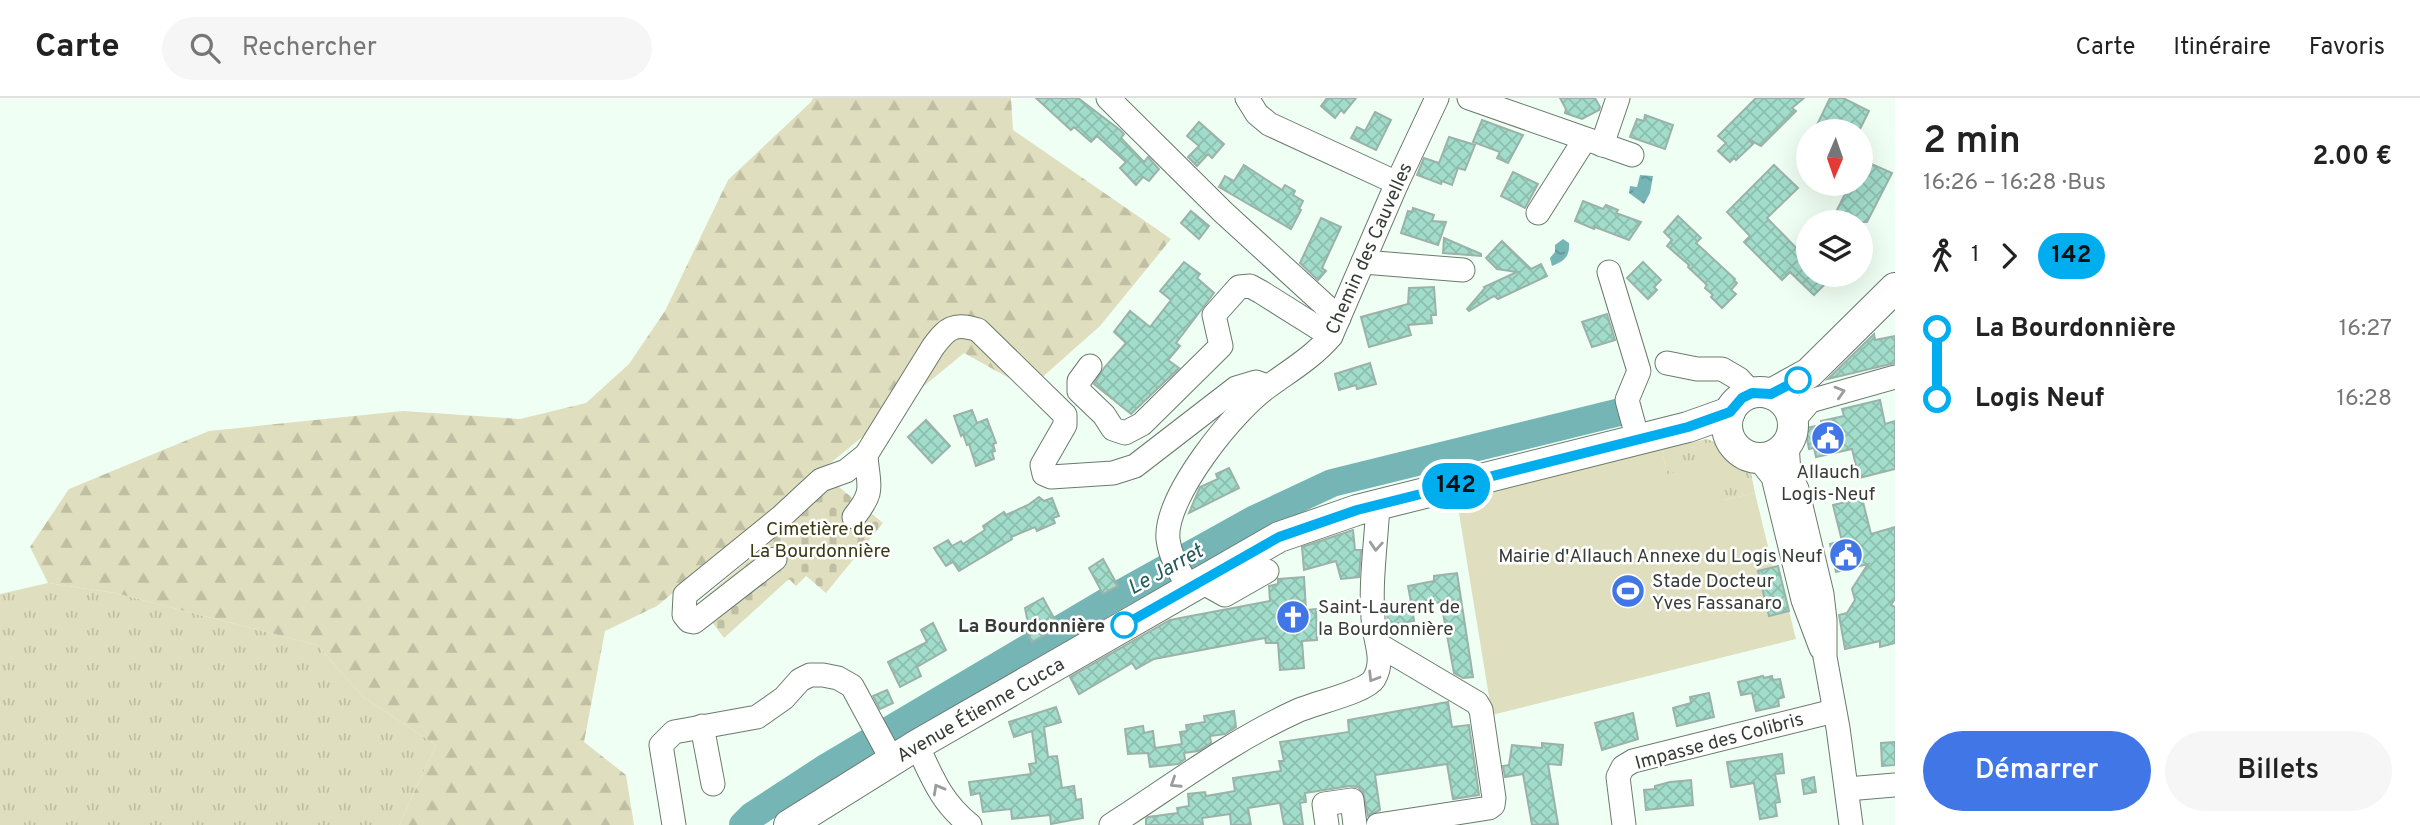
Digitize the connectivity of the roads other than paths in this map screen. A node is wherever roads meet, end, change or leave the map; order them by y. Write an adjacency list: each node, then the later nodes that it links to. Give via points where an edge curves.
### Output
1 (1108, 98): 15 (street)
2 (1247, 98): 9 (street, via 1269,124)
3 (1437, 98): 9 (street, Chemin des Cauvelles)
4 (1469, 98): 6 (street)
5 (1618, 98): 7 (street)
6 (1523, 107): 7 (street)
7 (1594, 142): 8 (street); 10 (street)
8 (1632, 155)
9 (1396, 183): 11 (street, Chemin des Cauvelles)
10 (1538, 213)
11 (1363, 262): 12 (street); 15 (street, Chemin des Cauvelles)
12 (1463, 270)
13 (1609, 272): 21 (street, via 1639,370)
14 (1895, 288): 20 (main road)
15 (1335, 327): 17 (street, via 1250,286 1239,287 1214,315 1221,346 1143,425 1125,433 1113,429 1079,391); 19 (street, Chemin des Cauvelles, via 1320,349)
16 (1667, 363): 20 (street, via 1722,369 1739,379)
17 (1090, 366)
18 (1895, 377): 20 (street, one-way to 18)
19 (1268, 386): 24 (street, via 1256,382 1236,388 1135,466 1114,473 1051,477 1044,474 1042,464 1065,425 1065,415 978,330 957,326 945,331 933,347); 30 (street, Chemin des Cauvelles, via 1237,414 1173,507 1168,537)
20 (1771, 413): 22 (main road, Avenue Étienne Cucca); 23 (main road, via 1728,432); 25 (main road, via 1779,453); 31 (street, via 1806,528)
21 (1632, 421): 22 (main road, Avenue Étienne Cucca); 26 (main road, Avenue Étienne Cucca)
22 (1688, 427): 23 (main road, via 1709,429)
23 (1732, 442): 25 (main road, via 1739,451)
24 (866, 456): 27 (street, via 871,489); 28 (street, via 846,471 821,480 685,595 684,615 694,622)
25 (1758, 458): 31 (street, via 1773,477)
26 (1378, 505): 30 (main road, Avenue Étienne Cucca, via 1279,537); 32 (street, one-way to 32, via 1373,587)
27 (854, 517)
28 (775, 559)
29 (1267, 571): 30 (street, via 1225,595)
30 (1185, 575): 35 (main road, Avenue Étienne Cucca)
31 (1812, 597): 33 (street, via 1825,620 1825,657)
32 (1379, 645): 39 (street, one-way to 39, via 1380,664 1369,686 1270,723); 47 (street, via 1477,703 1494,798 1489,808)
33 (1834, 711): 38 (street); 48 (street, Impasse des Colibris, via 1633,761 1618,777)
34 (702, 726): 35 (street, via 757,717 810,675 838,678 852,686 870,720); 36 (street); 40 (street, via 674,732 662,745)
35 (898, 751): 41 (main road, Avenue Étienne Cucca); 42 (street, one-way to 35)
36 (713, 784)
37 (1895, 785): 38 (street)
38 (1847, 789): 49 (street)
39 (1150, 800): 43 (street); 44 (street)
40 (674, 825)
41 (789, 825)
42 (970, 825)
43 (1111, 825)
44 (1137, 825)
45 (1327, 825): 46 (street, via 1324,804 1352,800)
46 (1355, 825)
47 (1378, 825)
48 (1624, 825)
49 (1852, 825)

